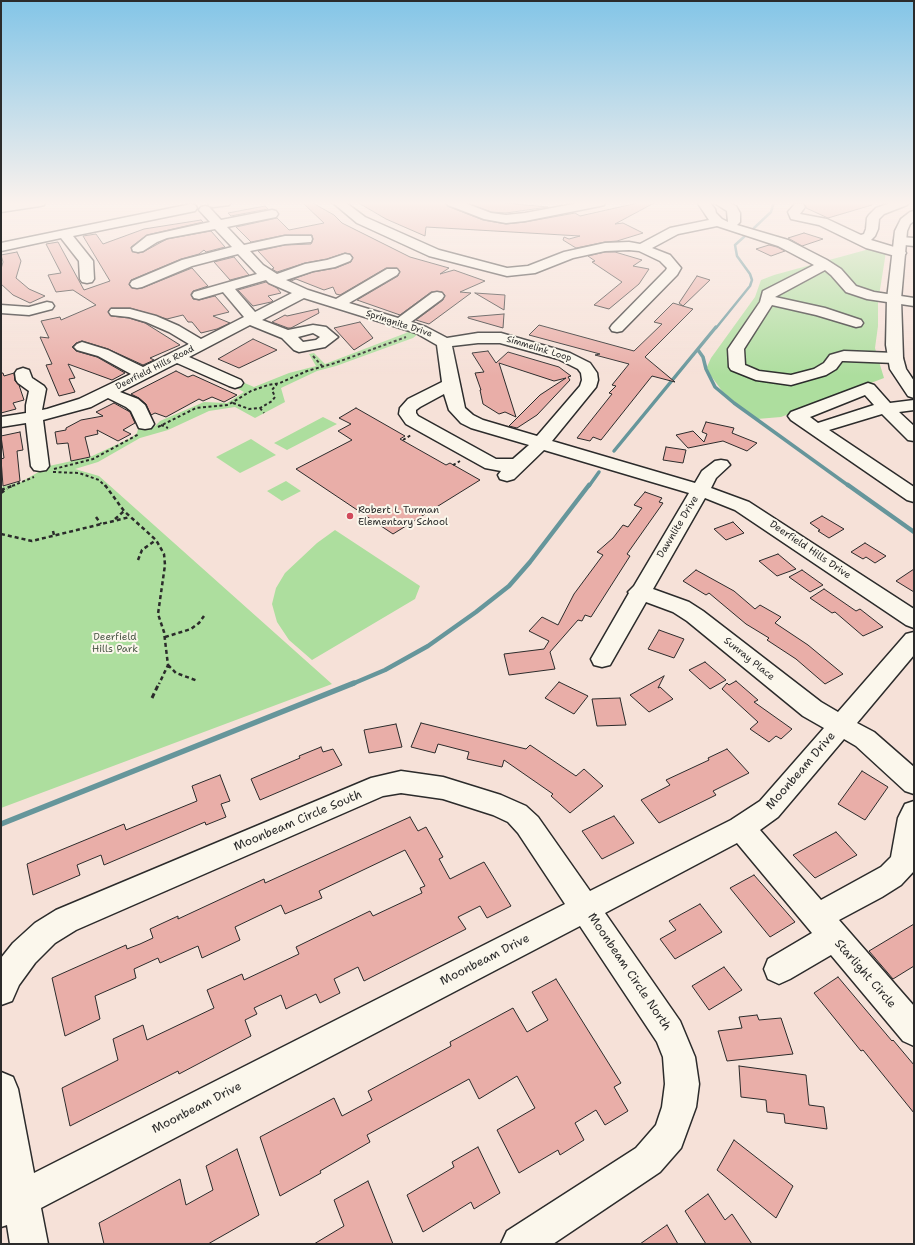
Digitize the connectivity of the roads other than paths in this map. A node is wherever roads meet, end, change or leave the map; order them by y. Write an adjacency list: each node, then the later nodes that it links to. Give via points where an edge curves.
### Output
1 (85, 260): 13 (main road)
2 (199, 260): 14 (main road)
3 (250, 260): 12 (main road, Springnite Drive)
4 (340, 260): 12 (main road)
5 (459, 260): 6 (main road, via 513,276)
6 (555, 260)
7 (667, 260): 29 (main road, via 674,268 672,272)
8 (816, 260): 10 (main road)
9 (901, 260): 19 (main road)
10 (822, 263): 19 (main road, via 836,272 852,289 872,296); 20 (main road, via 819,269 768,294)
11 (392, 272): 22 (main road)
12 (270, 277): 15 (main road); 16 (main road, Springnite Drive)
13 (87, 279)
14 (137, 284)
15 (227, 288): 17 (main road); 26 (main road)
16 (303, 293): 22 (main road, Springnite Drive); 26 (main road, Deerfield Hills Road)
17 (198, 295)
18 (437, 296): 27 (main road)
19 (894, 299): 21 (main road); 35 (main road)
20 (767, 300): 28 (main road, via 820,311); 35 (main road, via 750,331 736,349 737,367 756,375 791,380 820,372 830,366 836,358 844,356)
21 (914, 302)
22 (337, 304): 27 (main road, Springnite Drive)
23 (47, 306): 24 (main road, via 29,311 20,318 12,309)
24 (1, 309)
25 (116, 312): 32 (main road, via 151,319)
26 (251, 319): 30 (main road); 32 (main road, Deerfield Hills Road)
27 (400, 323): 31 (main road, Springnite Drive, via 430,333)
28 (856, 323)
29 (617, 328)
30 (287, 335)
31 (444, 343): 39 (main road, Springnite Drive); 49 (main road, Simmelink Loop, via 478,338 501,338 564,356 584,366 590,373 588,387)
32 (201, 345): 34 (main road, Deerfield Hills Road)
33 (82, 347): 37 (main road, via 103,353)
34 (177, 357): 37 (main road, Deerfield Hills Road); 38 (main road)
35 (895, 358): 41 (main road, via 898,369)
36 (24, 374): 44 (main road, via 24,380 38,389)
37 (144, 374): 40 (main road, Deerfield Hills Road)
38 (235, 383)
39 (452, 383): 49 (main road, Springnite Drive, via 454,402 467,419); 49 (main road, Simmelink Loop, via 408,408 412,420 491,464 514,470)
40 (108, 392): 44 (main road, Deerfield Hills Road, via 67,409); 46 (main road, via 132,403)
41 (914, 393)
42 (914, 405): 43 (main road)
43 (885, 408): 47 (main road); 47 (main road, via 868,388 797,416); 48 (main road)
44 (34, 417): 45 (main road, Deerfield Hills Road); 51 (main road)
45 (1, 422)
46 (150, 427)
47 (816, 429): 52 (main road)
48 (914, 436)
49 (541, 442): 53 (main road, Springnite Drive)
50 (721, 465): 53 (main road, Dawnlite Drive, via 709,475)
51 (45, 471)
52 (910, 488)
53 (700, 490): 54 (main road, Dawnlite Drive); 55 (main road, Deerfield Hills Drive, via 726,499 759,516)
54 (639, 592): 57 (main road); 58 (main road, Sunray Place, via 681,607 695,616 812,709)
55 (914, 620)
56 (914, 640): 58 (main road, Moonbeam Drive)
57 (602, 659)
58 (841, 725): 59 (main road, Sunray Place, via 865,739); 61 (main road, Moonbeam Drive, via 769,810)
59 (914, 783)
60 (914, 812): 63 (main road, via 904,862 891,876 872,888)
61 (741, 828): 62 (main road, Moonbeam Drive); 63 (main road, Starlight Circle)
62 (586, 909): 65 (main road, Moonbeam Circle South, via 528,825 517,814 501,806 443,788 401,782 380,786 66,920 45,933 24,953 7,975); 68 (main road, Moonbeam Drive); 70 (main road, Moonbeam Circle North, via 669,1032 679,1057 682,1084 679,1107 669,1136 648,1160)
63 (825, 927): 64 (main road); 66 (main road, Starlight Circle)
64 (779, 969)
65 (1, 990)
66 (914, 1030)
67 (1, 1089): 68 (main road)
68 (11, 1203): 69 (main road)
69 (29, 1244)
70 (520, 1244)

